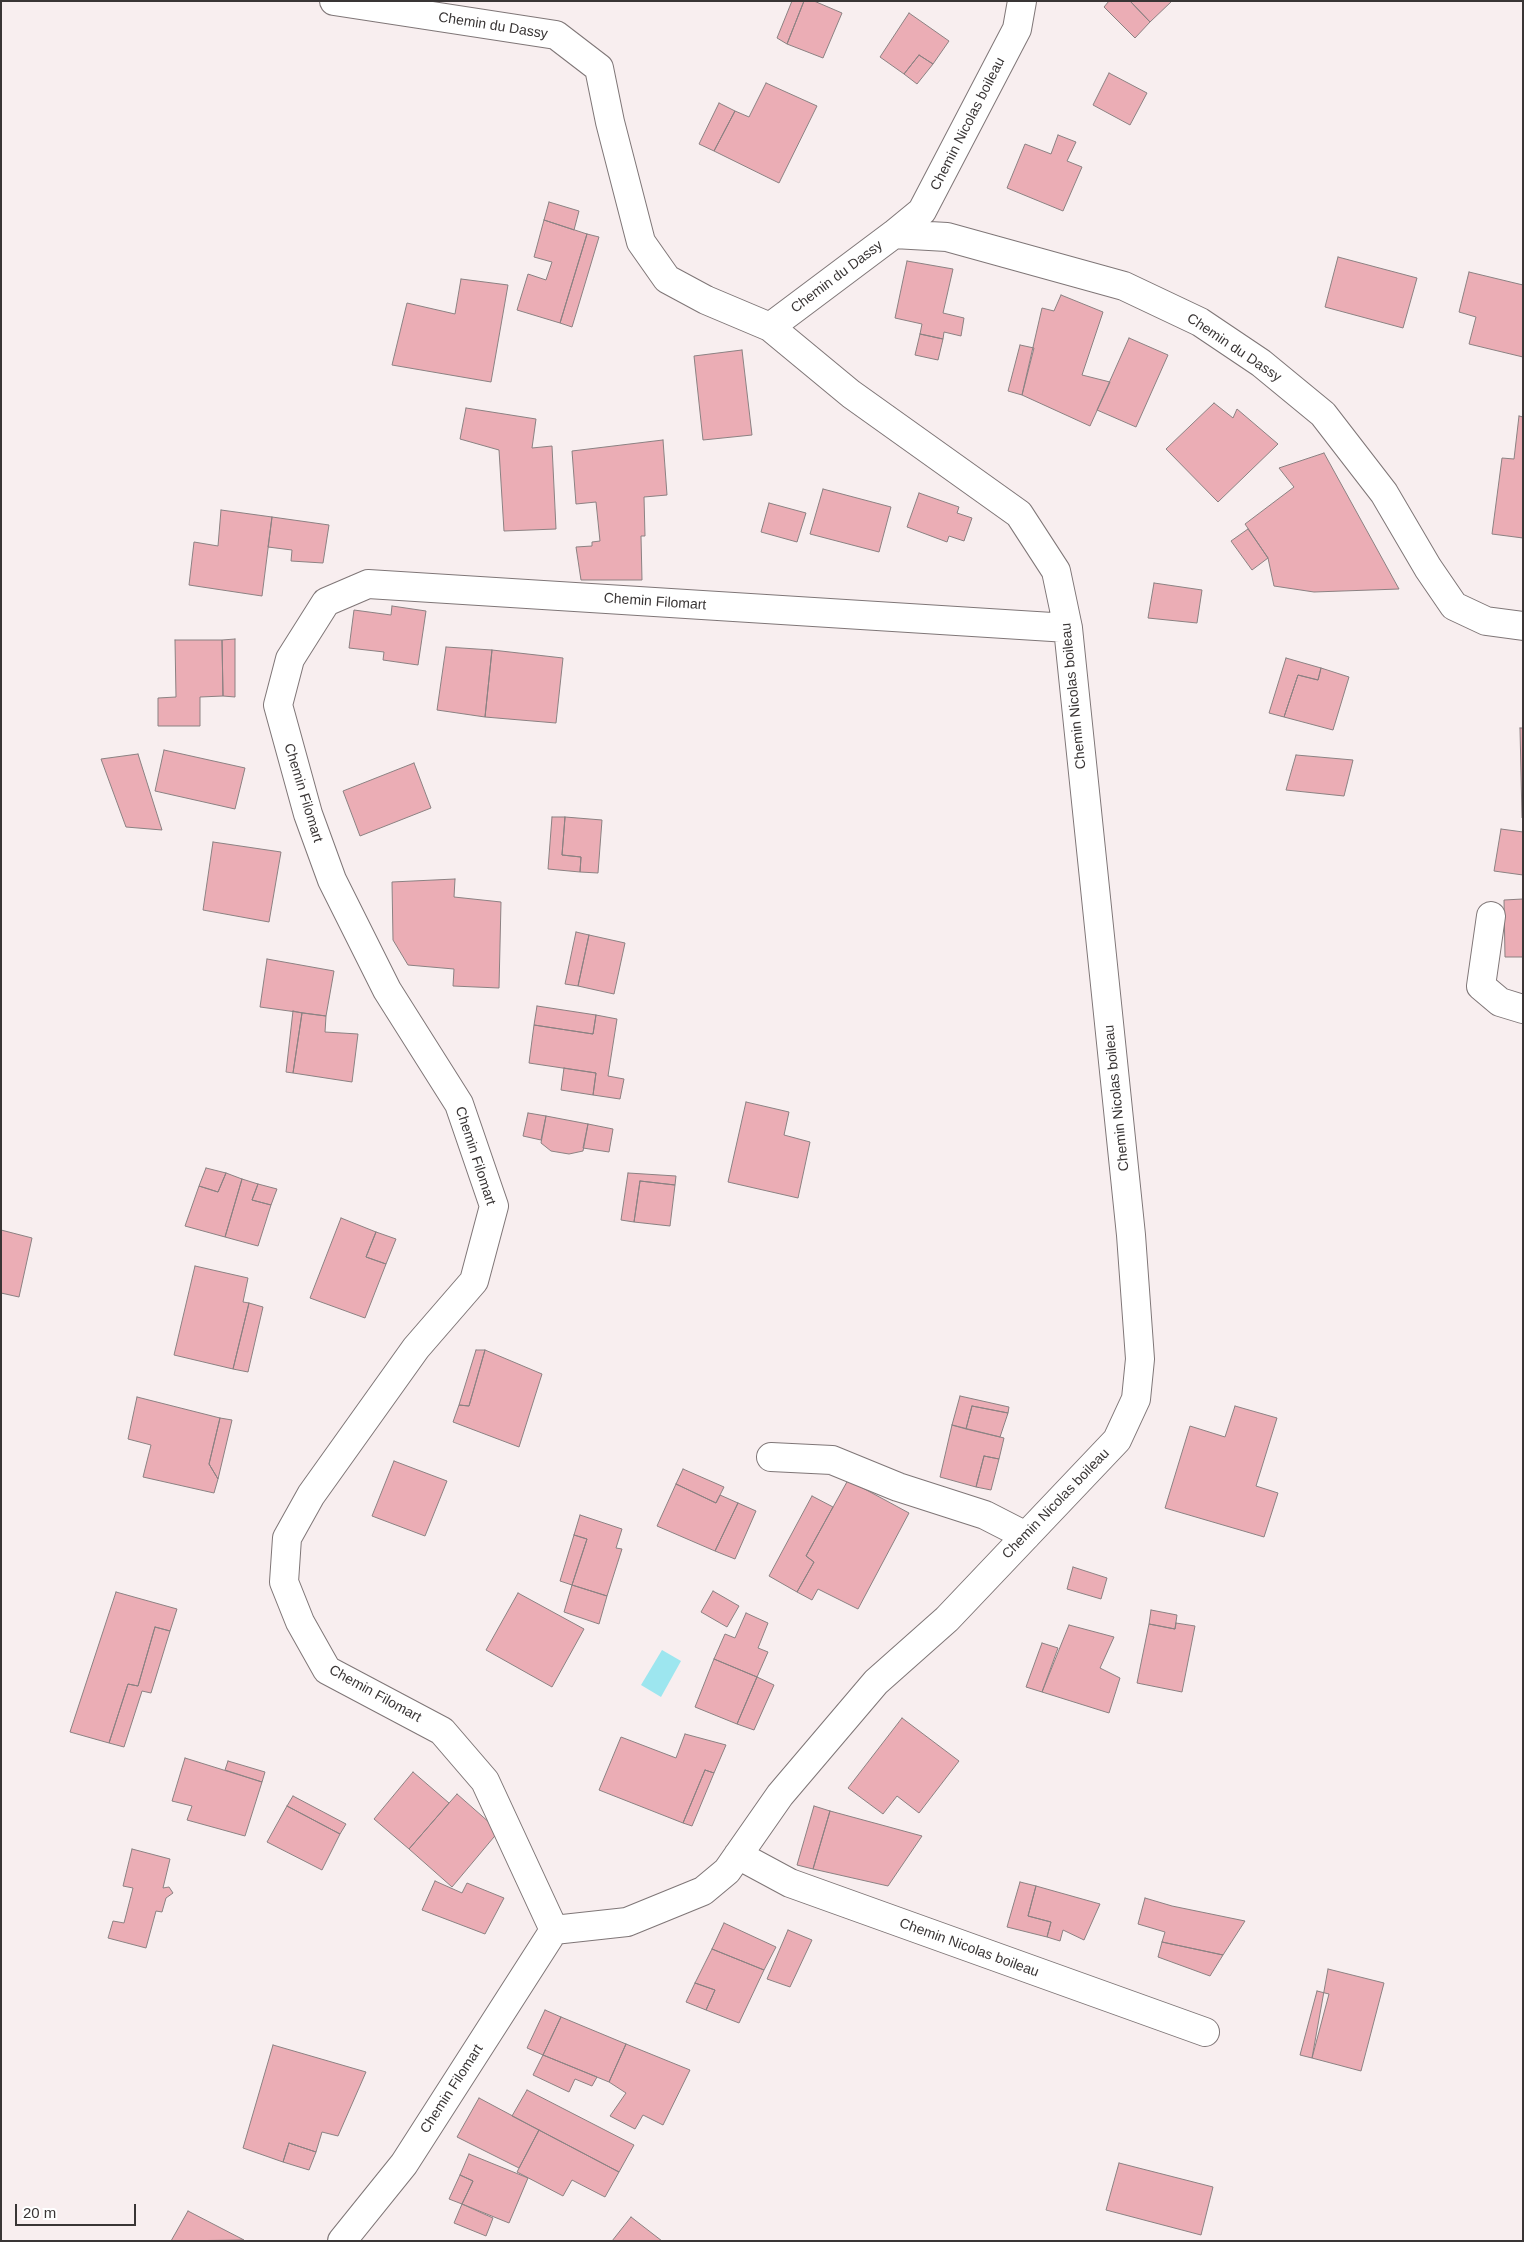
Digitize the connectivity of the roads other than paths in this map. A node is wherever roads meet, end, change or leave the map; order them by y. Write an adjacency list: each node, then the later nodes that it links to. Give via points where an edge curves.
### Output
1 (334, 1): 4 (street, Chemin du Dassy, via 556,35 599,68 641,242 667,279 706,300)
2 (1022, 1): 3 (street, Chemin Nicolas boileau, via 1017,28 922,211)
3 (894, 234): 4 (street, Chemin du Dassy); 5 (street, Chemin du Dassy, via 947,237 1124,286 1200,322 1261,363 1323,414 1384,493 1454,606 1486,621)
4 (770, 327): 6 (street, Chemin Nicolas boileau, via 851,394 1019,514 1056,571)
5 (1523, 626)
6 (1068, 628): 10 (street, Chemin Nicolas boileau, via 1131,1235 1140,1359 1136,1399 1117,1440); 12 (street, Chemin Filomart, via 368,584 326,602 290,659 278,705 308,814 332,880 386,990 459,1104 494,1206 474,1281 416,1348 311,1495 287,1538 284,1582 300,1622 327,1670 442,1731 485,1781)
7 (1491, 916): 8 (street, via 1481,986 1500,1002)
8 (1523, 1009)
9 (772, 1457): 10 (street, via 832,1460 898,1487 985,1515)
10 (1026, 1536): 11 (street, Chemin Nicolas boileau, via 947,1618 876,1682 780,1795)
11 (738, 1855): 12 (street, Chemin Nicolas boileau, via 728,1871 702,1891 627,1922); 13 (street, Chemin Nicolas boileau, via 790,1883)
12 (554, 1930): 14 (street, Chemin Filomart, via 404,2164)
13 (1205, 2032)
14 (342, 2241)

